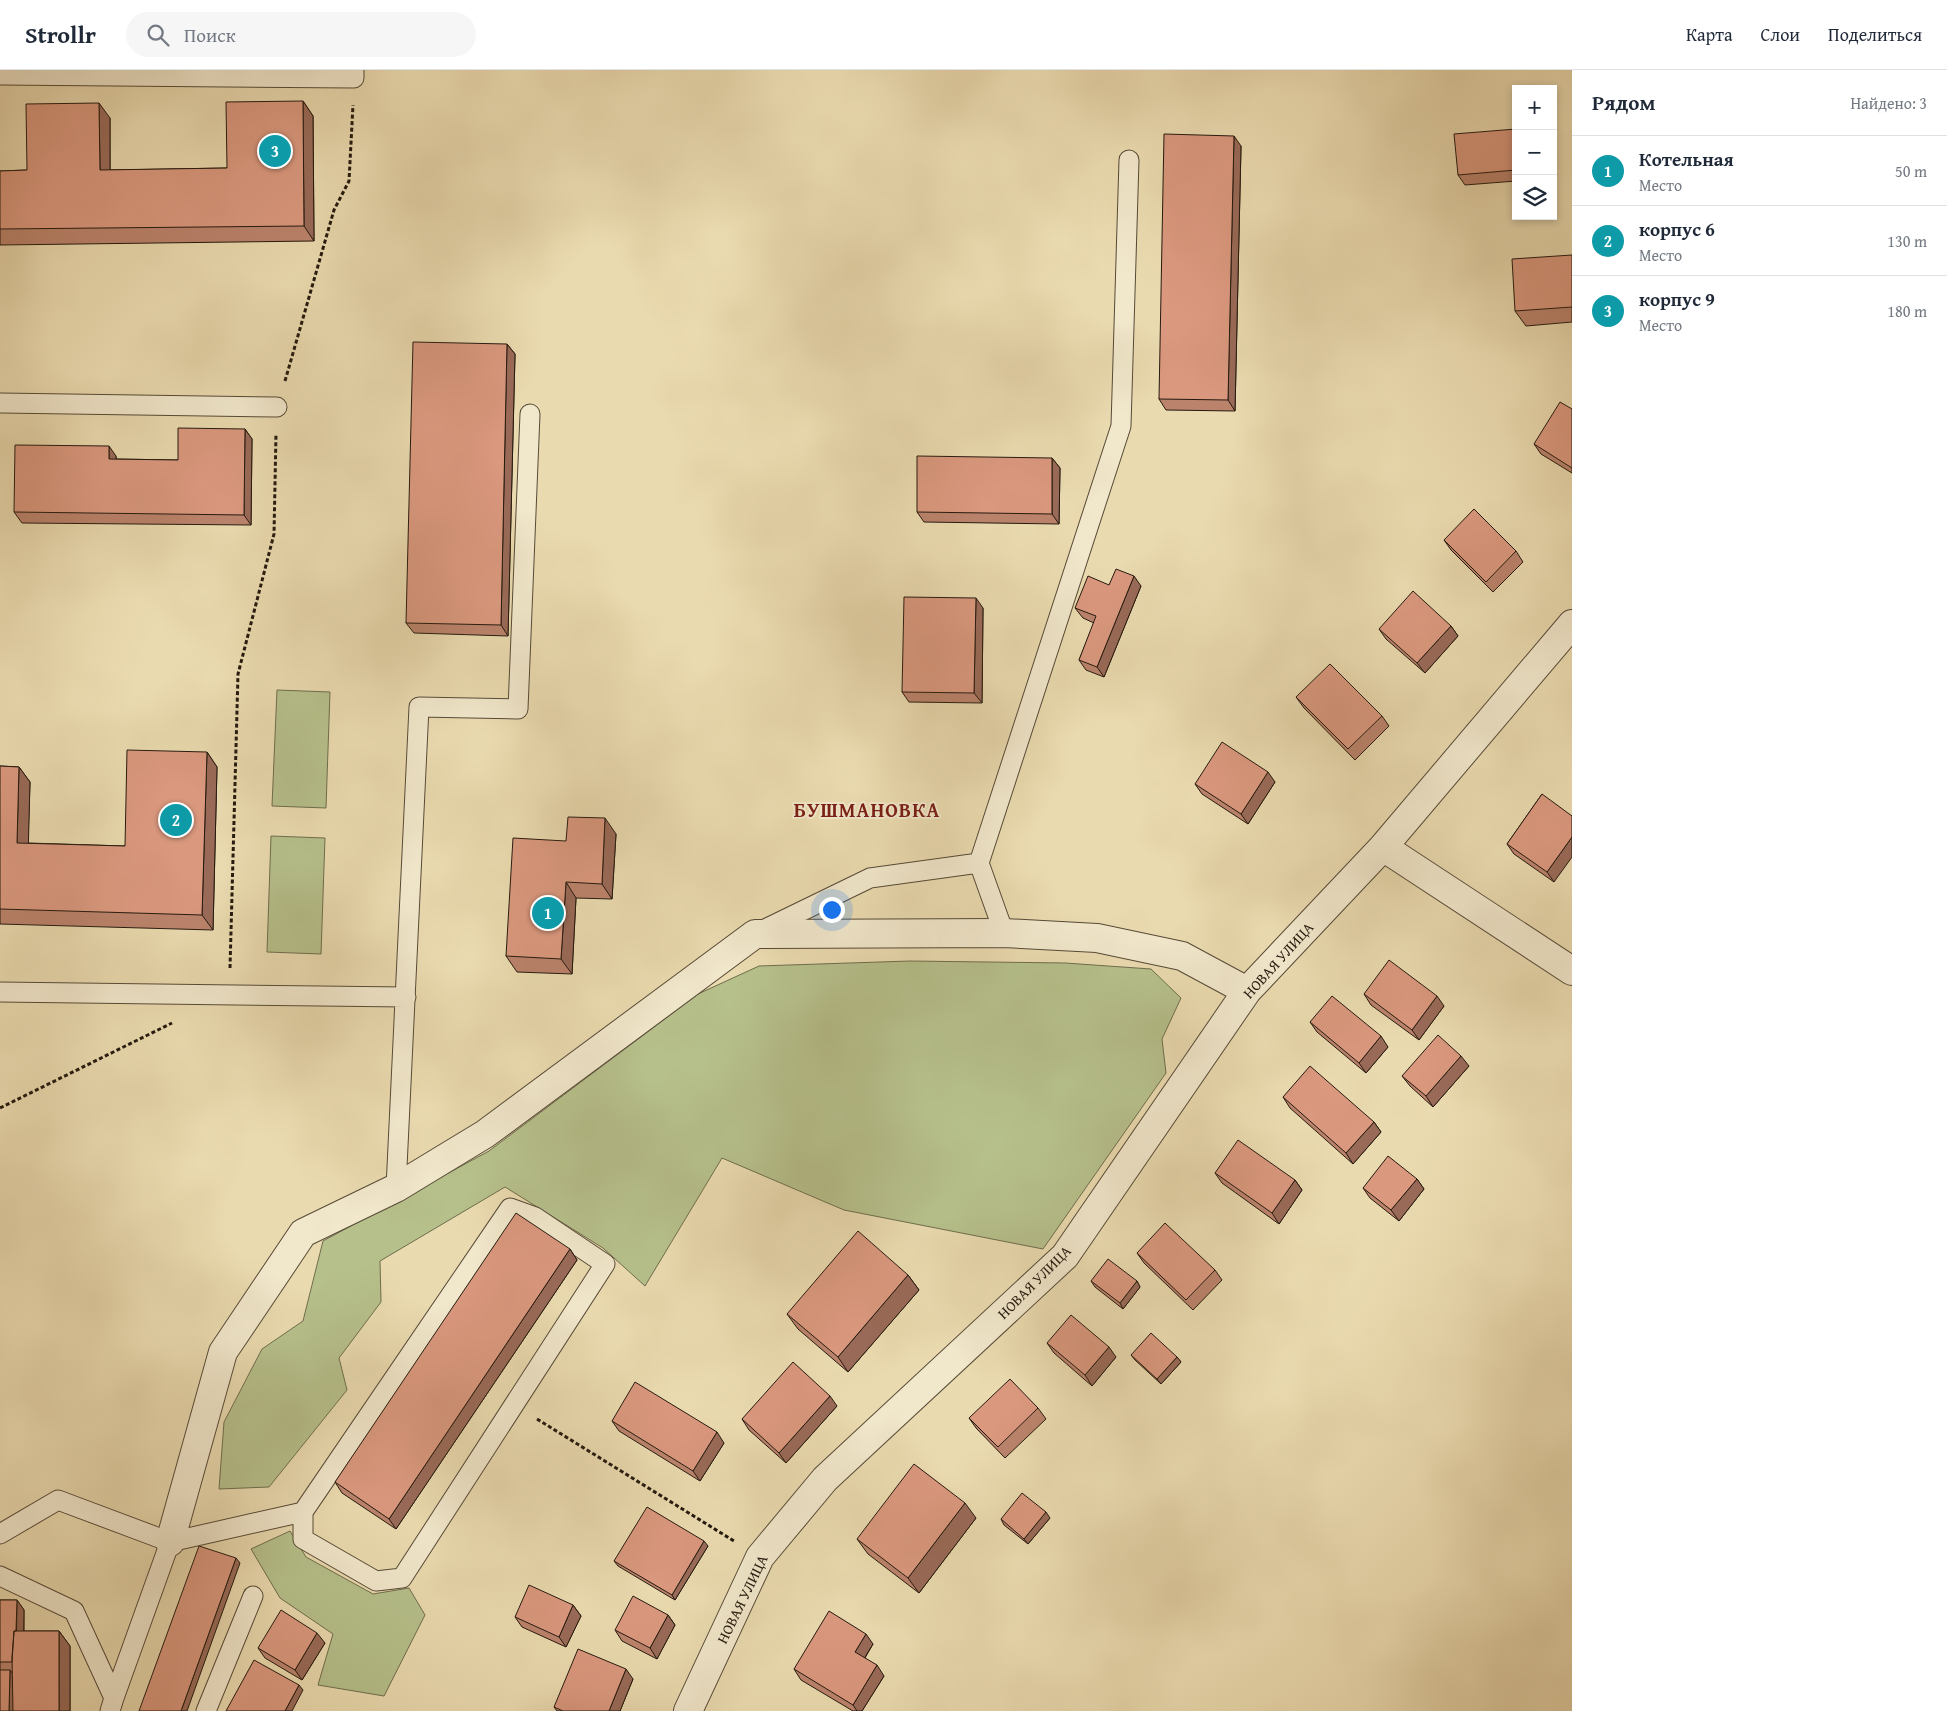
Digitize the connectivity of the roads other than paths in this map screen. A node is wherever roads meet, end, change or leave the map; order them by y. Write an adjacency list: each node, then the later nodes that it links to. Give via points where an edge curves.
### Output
1 (354, 74): 2 (lane)
2 (0, 75)
3 (1129, 160): 9 (lane, via 1121,426)
4 (0, 403): 5 (lane)
5 (277, 407)
6 (530, 414): 15 (lane, via 518,710 419,707)
7 (1572, 624): 8 (street, НОВАЯ УЛИЦА)
8 (1383, 847): 12 (street); 13 (street, НОВАЯ УЛИЦА)
9 (979, 863): 10 (lane); 11 (lane, via 870,878)
10 (1004, 933): 11 (street); 13 (street, via 1098,938 1182,956)
11 (755, 934): 16 (street, via 486,1134)
12 (1572, 971)
13 (1248, 991): 24 (street, НОВАЯ УЛИЦА, via 1065,1256 825,1479 760,1557)
14 (0, 992): 15 (lane)
15 (406, 996): 16 (lane)
16 (396, 1188): 19 (street, via 303,1233 223,1352)
17 (303, 1512): 17 (lane, via 303,1539 376,1581 402,1578 605,1264 535,1217 510,1208); 19 (lane)
18 (0, 1534): 19 (lane, via 58,1500)
19 (170, 1542): 22 (lane)
20 (0, 1576): 22 (lane, via 74,1612)
21 (253, 1596): 23 (lane)
22 (112, 1704)
23 (206, 1711)
24 (688, 1711)

